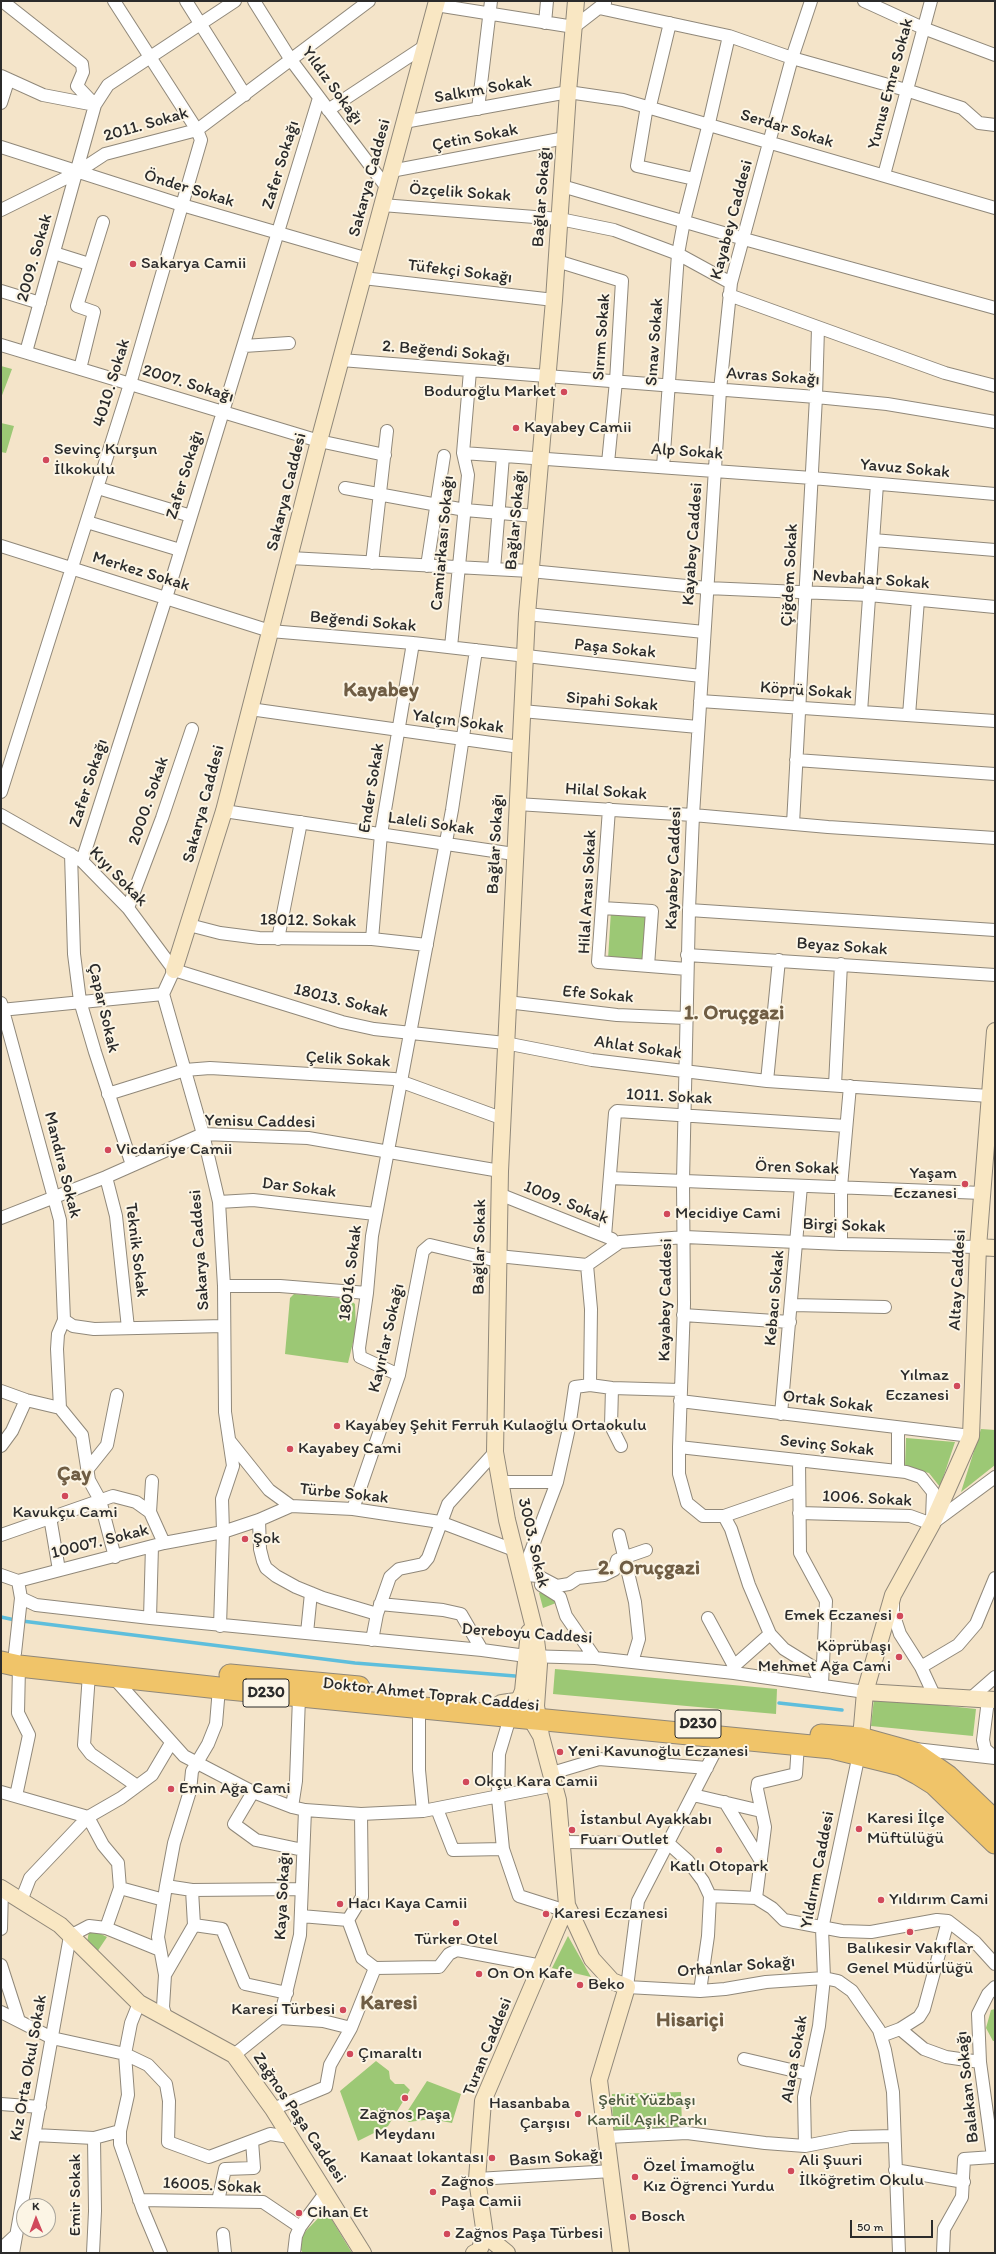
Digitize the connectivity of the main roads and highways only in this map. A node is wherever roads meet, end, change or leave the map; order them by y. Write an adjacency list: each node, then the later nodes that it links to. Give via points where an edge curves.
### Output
1 (576, 1): 5 (main road, Bağlar Sokağı, via 548,377 527,614)
2 (436, 3): 3 (main road, Sakarya Caddesi, via 319,441 224,811)
3 (174, 970)
4 (995, 1030): 6 (main road, Altay Caddesi)
5 (504, 1043): 8 (main road, Bağlar Sokak, via 495,1452)
6 (978, 1246): 7 (main road); 10 (main road, Altay Caddesi, via 971,1436 932,1524 893,1595)
7 (995, 1248)
8 (500, 1482): 12 (main road, 3003. Sokak, via 530,1612)
9 (11, 1654): 12 (highway, Doktor Ahmet Toprak Caddesi / D230, via 501,1703); 12 (highway, Doktor Ahmet Toprak Caddesi / D230, via 89,1674 113,1677 299,1696)
10 (865, 1692): 11 (main road, Dereboyu Caddesi, via 971,1698); 13 (main road, Altay Caddesi)
11 (990, 1703)
12 (535, 1710): 13 (highway, Doktor Ahmet Toprak Caddesi / D230, via 727,1727); 13 (highway, Doktor Ahmet Toprak Caddesi / D230, via 567,1721 832,1748 848,1749); 17 (main road, Turan Caddesi, via 554,1779 562,1842)
13 (860, 1746): 14 (highway, D230, via 899,1748 915,1753 948,1776); 15 (highway, D230, via 934,1784)
14 (995, 1821)
15 (995, 1843)
16 (1, 1888): 19 (main road, Zağnos Paşa Caddesi, via 60,1924 139,2003 234,2055 273,2109)
17 (565, 1907): 18 (main road, Turan Caddesi, via 483,2101 477,2180); 22 (main road, Turan Caddesi, via 592,1959 612,1981 627,1987 600,2080)
18 (485, 2235): 20 (main road, via 479,2251); 21 (main road)
19 (363, 2253)
20 (474, 2253)
21 (507, 2253)
22 (621, 2253)

